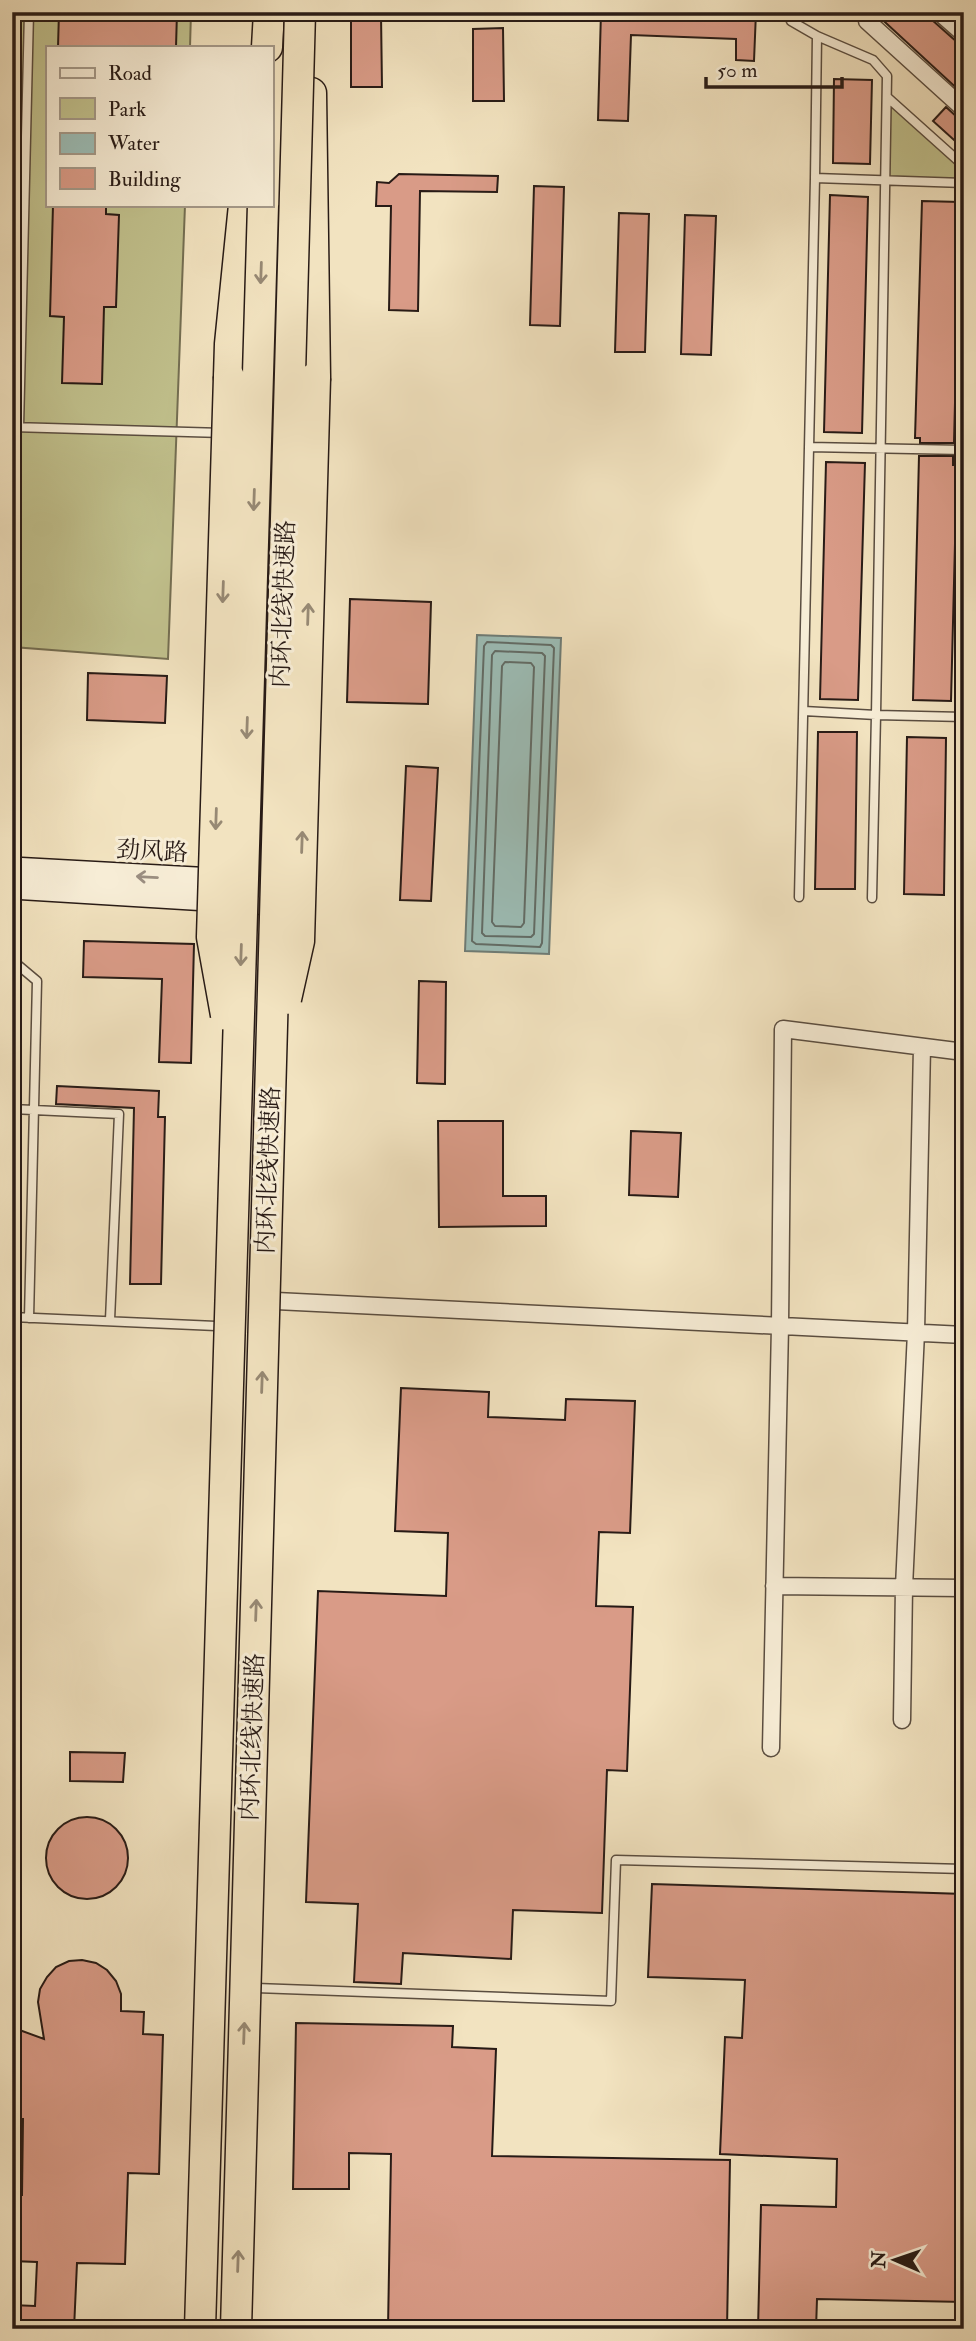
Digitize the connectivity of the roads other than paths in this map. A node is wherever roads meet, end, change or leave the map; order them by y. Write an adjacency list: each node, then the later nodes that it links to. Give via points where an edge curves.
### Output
1 (29, 12): 19 (lane)
2 (268, 12): 9 (highway)
3 (300, 12): 37 (highway, 内环北线快速路, bridge)
4 (788, 12): 8 (lane, via 791,21)
5 (939, 12): 7 (street)
6 (867, 21): 12 (street)
7 (964, 34)
8 (817, 36): 11 (lane, via 873,60 887,76); 14 (lane)
9 (267, 46)
10 (312, 93): 37 (highway, one-way to 10, bridge, via 278,1030 299,941 315,379)
11 (887, 97): 13 (lane); 15 (lane)
12 (964, 110)
13 (964, 166)
14 (816, 178): 15 (lane); 21 (lane)
15 (885, 181): 16 (lane); 22 (lane)
16 (964, 183)
17 (244, 206): 36 (highway, one-way to 36, bridge, via 230,344 212,936 229,1029)
18 (263, 206): 36 (highway, 内环北线快速路, one-way to 36, bridge)
19 (16, 427): 20 (lane)
20 (244, 433)
21 (809, 447): 22 (lane); 24 (lane)
22 (881, 448): 23 (lane); 25 (lane)
23 (964, 450)
24 (804, 711): 25 (lane); 29 (lane)
25 (876, 715): 26 (lane); 30 (lane)
26 (964, 717)
27 (12, 869): 28 (street, 劲风路, one-way to 27, via 288,894)
28 (12, 887)
29 (799, 897)
30 (872, 898)
31 (12, 960): 35 (lane, via 37,981)
32 (922, 1047): 33 (street); 43 (street, via 783,1029); 44 (street)
33 (964, 1052)
34 (12, 1109): 35 (lane)
35 (33, 1110): 40 (lane); 41 (lane, via 119,1114)
36 (233, 1198): 53 (highway, 内环北线快速路, bridge)
37 (267, 1201): 54 (highway, 内环北线快速路, one-way to 37, bridge)
38 (276, 1301): 43 (street)
39 (12, 1317): 40 (lane)
40 (29, 1318): 41 (lane)
41 (110, 1320): 42 (lane)
42 (216, 1326)
43 (780, 1326): 44 (street); 46 (street)
44 (916, 1332): 45 (street); 47 (street)
45 (964, 1335)
46 (774, 1586): 47 (street); 50 (street)
47 (904, 1587): 48 (street); 49 (street)
48 (964, 1588)
49 (902, 1720)
50 (771, 1748)
51 (964, 1869): 52 (lane, via 616,1860 611,2001)
52 (256, 1987)
53 (192, 2324)
54 (243, 2325)

